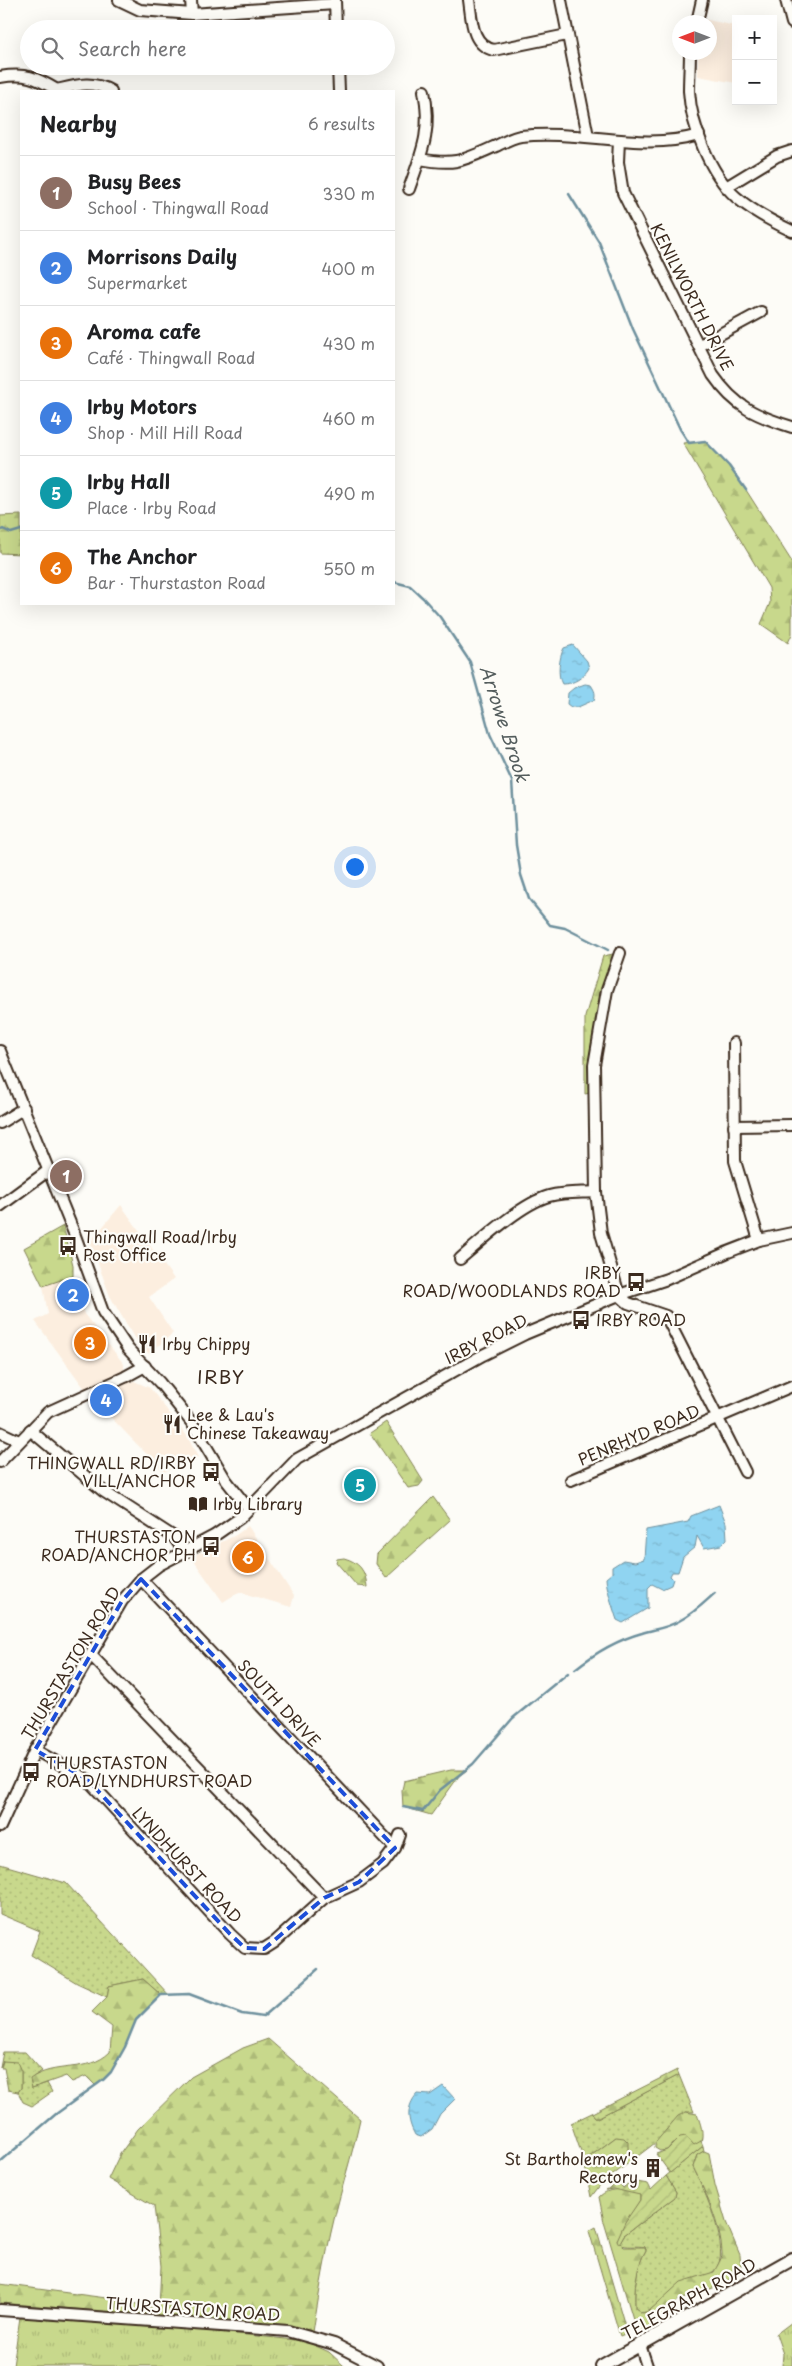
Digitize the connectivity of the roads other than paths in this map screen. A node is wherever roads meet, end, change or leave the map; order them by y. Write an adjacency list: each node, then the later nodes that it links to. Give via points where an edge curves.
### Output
1 (119, 0): 8 (street, via 140,10)
2 (191, 0): 8 (street)
3 (469, 0): 12 (street, via 474,31 485,48 494,50)
4 (561, 0): 12 (street)
5 (702, 0): 9 (street)
6 (786, 0): 11 (street)
7 (335, 2): 8 (street); 10 (street)
8 (192, 14)
9 (699, 15)
10 (336, 20)
11 (792, 23)
12 (567, 35): 24 (street)
13 (690, 60): 23 (street, via 689,92)
14 (20, 74): 17 (street)
15 (24, 75): 18 (street, via 37,78)
16 (338, 75): 21 (street)
17 (0, 77)
18 (55, 90)
19 (60, 90): 20 (street, via 84,83 101,85)
20 (109, 90)
21 (339, 90)
22 (424, 91): 27 (street, via 427,133)
23 (699, 134): 25 (street, via 662,142); 28 (street, via 711,163)
24 (588, 136): 25 (street); 27 (street, via 519,136 465,160 444,164)
25 (619, 140): 32 (street, KENILWORTH DRIVE, via 618,162 623,192)
26 (792, 151): 28 (street, via 777,156)
27 (420, 160): 29 (street)
28 (726, 186): 30 (street, via 751,208)
29 (409, 189)
30 (792, 231)
31 (761, 312): 32 (street)
32 (700, 345): 33 (street, KENILWORTH DRIVE, via 713,375 733,401 772,421)
33 (792, 427)
34 (620, 953): 42 (street, via 607,990 594,1065)
35 (734, 1043): 40 (street)
36 (0, 1050): 37 (street)
37 (24, 1108): 38 (street); 41 (street)
38 (0, 1123)
39 (792, 1125): 40 (street)
40 (734, 1126): 45 (street, via 735,1162)
41 (49, 1170): 43 (street); 48 (street, via 98,1304 128,1349)
42 (596, 1192): 46 (street, via 547,1197 494,1230); 47 (street, via 601,1233)
43 (0, 1206)
44 (792, 1233): 45 (street, IRBY ROAD)
45 (760, 1240): 47 (street, IRBY ROAD)
46 (460, 1259)
47 (619, 1295): 50 (street, via 628,1303 666,1316); 57 (street, IRBY ROAD, via 482,1355 296,1459)
48 (145, 1366): 51 (street, via 48,1412); 57 (street, via 192,1423 226,1480)
49 (792, 1386): 50 (street, PENRHYD ROAD)
50 (719, 1418): 55 (street); 56 (street, PENRHYD ROAD)
51 (30, 1430): 53 (street); 58 (street, via 103,1491 174,1537)
52 (0, 1432): 53 (street)
53 (19, 1441): 54 (street)
54 (0, 1462)
55 (745, 1472)
56 (571, 1480)
57 (248, 1508): 58 (street, THURSTASTON ROAD, via 240,1518)
58 (185, 1552): 59 (street, THURSTASTON ROAD, via 159,1565)
59 (141, 1579): 60 (street, THURSTASTON ROAD, via 122,1601); 64 (street, SOUTH DRIVE)
60 (91, 1655): 61 (street, THURSTASTON ROAD); 65 (street)
61 (35, 1750): 62 (street, THURSTASTON ROAD); 65 (street, LYNDHURST ROAD, via 86,1779 245,1948 264,1949)
62 (0, 1827)
63 (400, 1835): 64 (street)
64 (395, 1848): 65 (street, via 383,1864 359,1882)
65 (324, 1898)
66 (792, 2260): 68 (main road, TELEGRAPH ROAD)
67 (0, 2310): 69 (street, THURSTASTON ROAD, via 301,2333 334,2344)
68 (640, 2345): 70 (main road, TELEGRAPH ROAD); 71 (street)
69 (377, 2366)
70 (602, 2366)
71 (647, 2366)

